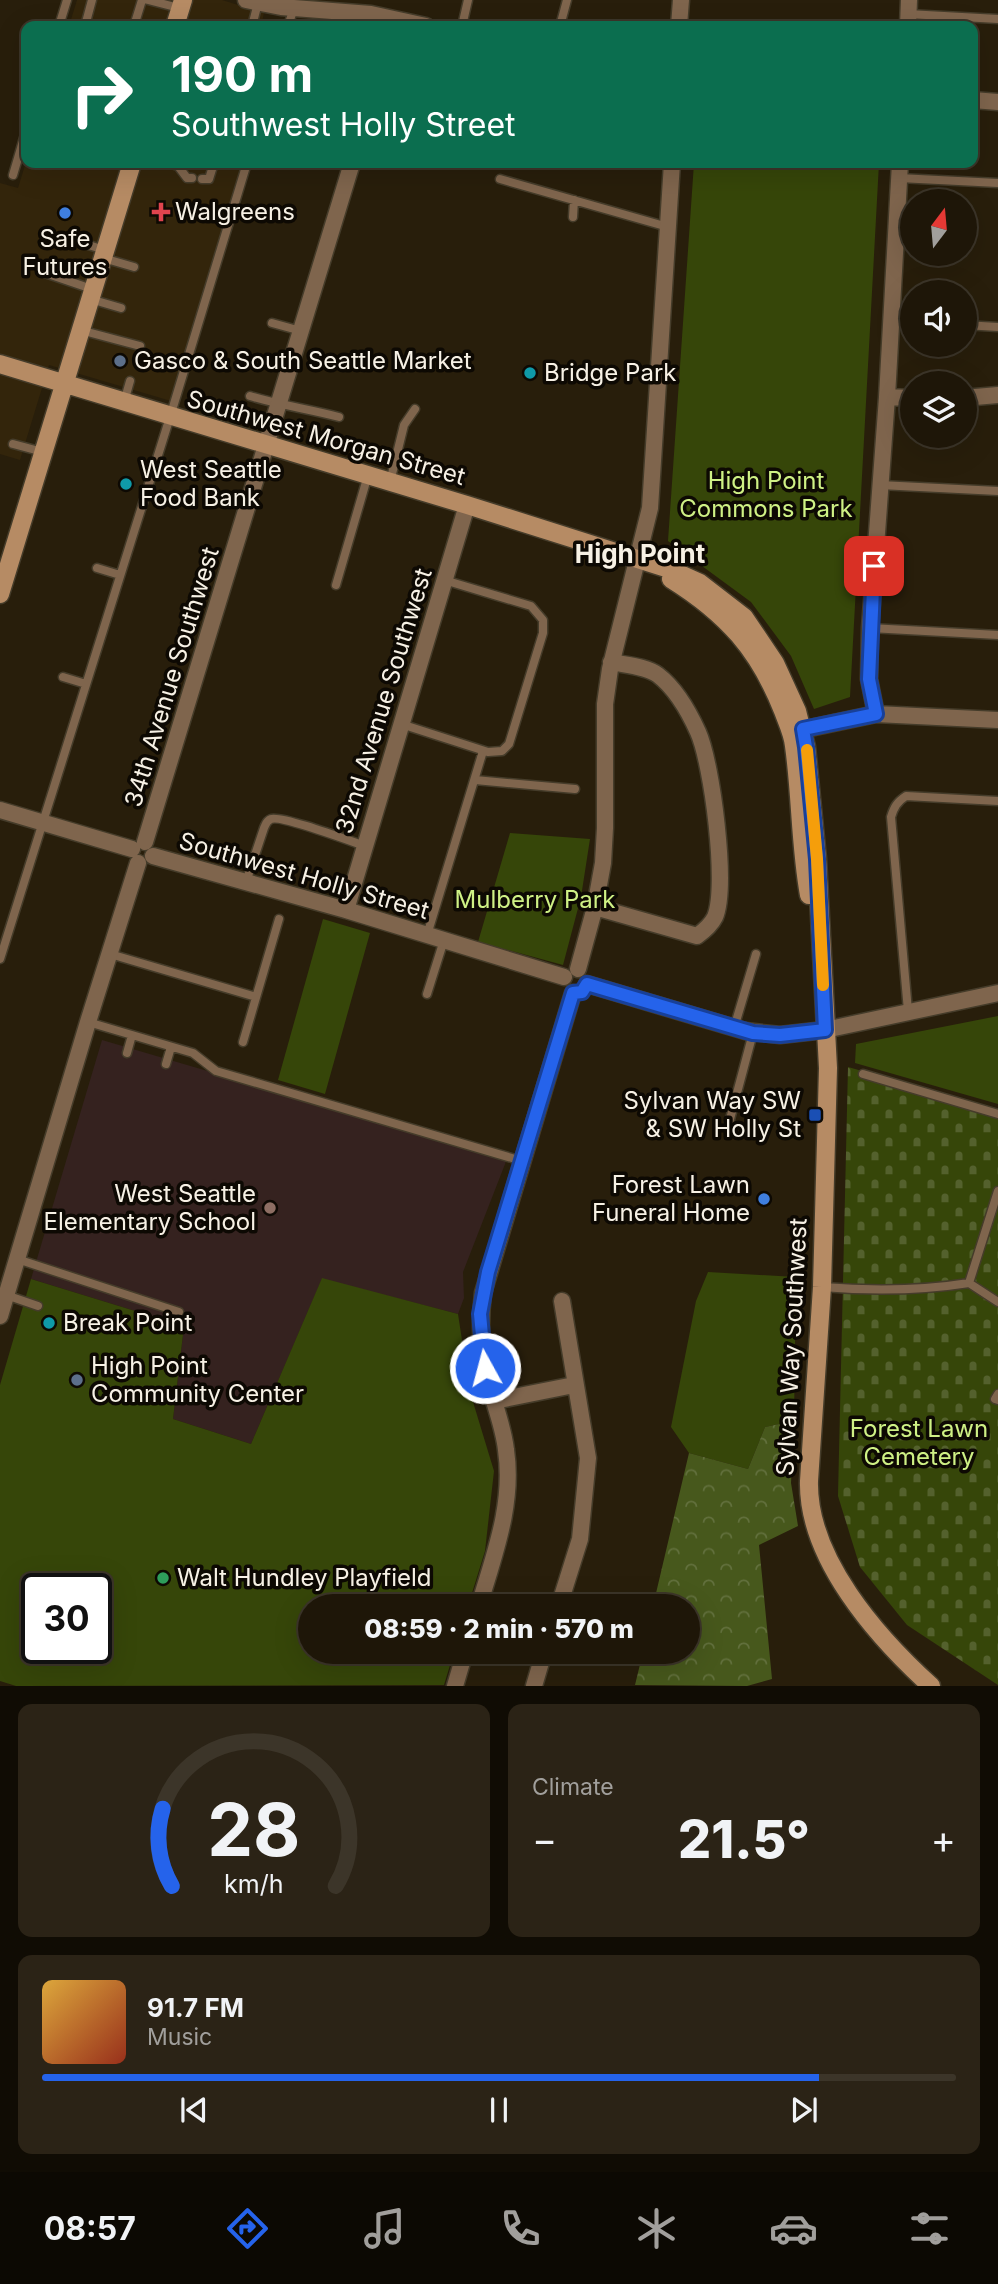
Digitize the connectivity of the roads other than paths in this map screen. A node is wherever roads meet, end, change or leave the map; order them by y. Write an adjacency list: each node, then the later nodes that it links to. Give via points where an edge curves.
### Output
1 (67, 0): 14 (lane)
2 (92, 0): 15 (lane)
3 (142, 0): 16 (lane)
4 (148, 0): 9 (lane)
5 (468, 0): 21 (lane)
6 (567, 0): 22 (lane)
7 (681, 0): 23 (street)
8 (252, 2): 11 (street); 18 (lane)
9 (181, 4): 17 (street)
10 (336, 5): 11 (street); 20 (street)
11 (294, 8): 19 (lane)
12 (908, 14): 13 (lane)
13 (998, 19)
14 (61, 21)
15 (86, 21)
16 (136, 21)
17 (176, 21)
18 (252, 21)
19 (290, 21)
20 (389, 21)
21 (463, 21)
22 (561, 21)
23 (679, 21)
24 (978, 100): 25 (street)
25 (998, 102)
26 (21, 148): 34 (lane)
27 (130, 168): 43 (street)
28 (180, 168): 35 (lane)
29 (212, 168): 36 (lane, via 209,179)
30 (245, 168): 67 (lane, via 193,328)
31 (350, 168): 54 (street, 34th Avenue Southwest)
32 (673, 168): 41 (street)
33 (899, 170): 38 (lane); 48 (street)
34 (13, 175)
35 (192, 178)
36 (202, 179)
37 (500, 179): 39 (lane)
38 (998, 183)
39 (571, 196): 40 (lane); 41 (lane)
40 (573, 217)
41 (668, 228): 77 (street, via 650,508)
42 (75, 241): 43 (lane)
43 (104, 254): 44 (lane); 46 (street)
44 (134, 267)
45 (45, 274): 46 (lane)
46 (92, 294): 47 (lane); 53 (street)
47 (121, 308)
48 (891, 322): 49 (lane); 61 (street)
49 (900, 322)
50 (272, 323): 54 (lane)
51 (977, 326): 52 (lane)
52 (998, 327)
53 (80, 330): 55 (lane); 58 (street)
54 (300, 331): 65 (street, 34th Avenue Southwest)
55 (140, 346)
56 (0, 365): 58 (street, Southwest Morgan Street)
57 (130, 381): 64 (lane)
58 (64, 385): 64 (street, Southwest Morgan Street); 71 (street)
59 (998, 395): 62 (street)
60 (250, 396): 65 (lane)
61 (887, 397): 63 (street); 74 (street)
62 (977, 397)
63 (900, 398)
64 (124, 403): 67 (street, Southwest Morgan Street)
65 (278, 405): 68 (lane); 70 (street, 34th Avenue Southwest)
66 (415, 409): 73 (lane, via 404,425)
67 (170, 417): 70 (street, Southwest Morgan Street); 79 (lane)
68 (339, 417)
69 (13, 444): 71 (lane)
70 (266, 446): 72 (street, Southwest Morgan Street); 99 (street, 34th Avenue Southwest)
71 (43, 453): 82 (street)
72 (368, 475): 73 (street, Southwest Morgan Street); 81 (lane)
73 (390, 482): 76 (street, Southwest Morgan Street)
74 (880, 485): 75 (lane); 83 (street)
75 (998, 491)
76 (467, 505): 77 (street, Southwest Morgan Street); 80 (street, 32nd Avenue Southwest)
77 (638, 558): 85 (street); 91 (street, Sylvan Way Southwest, via 700,583 744,617 791,696)
78 (97, 568): 79 (lane)
79 (120, 575): 87 (lane)
80 (444, 580): 90 (street, 32nd Avenue Southwest); 92 (lane, via 531,606 543,620 509,744 498,753)
81 (336, 585)
82 (0, 594)
83 (870, 628): 84 (lane); 88 (street, via 869,679)
84 (998, 635)
85 (611, 662): 101 (street, via 605,704 605,840); 101 (street, via 657,675 680,700 698,732 712,777 720,883 715,916 696,936)
86 (63, 677): 87 (lane)
87 (86, 684): 97 (lane)
88 (876, 714): 89 (street); 91 (street)
89 (998, 720)
90 (401, 724): 92 (lane); 98 (street, 32nd Avenue Southwest)
91 (797, 730): 117 (street, Sylvan Way Southwest, via 806,747 817,859)
92 (483, 751): 93 (lane)
93 (475, 780): 94 (lane); 104 (lane)
94 (575, 789)
95 (998, 801): 114 (lane, via 906,796 893,810)
96 (0, 810): 97 (street, Southwest Holly Street)
97 (43, 822): 99 (street, Southwest Holly Street); 108 (lane)
98 (365, 846): 100 (lane, via 272,818 264,828); 102 (street, 32nd Avenue Southwest)
99 (142, 853): 100 (street, Southwest Holly Street); 106 (street, 34th Avenue Southwest)
100 (246, 882): 102 (street, Southwest Holly Street)
101 (595, 907): 109 (street)
102 (346, 910): 104 (street, Southwest Holly Street)
103 (279, 919): 113 (lane)
104 (427, 935): 105 (street, Southwest Holly Street)
105 (444, 940): 109 (street, Southwest Holly Street); 112 (lane)
106 (110, 954): 113 (lane); 115 (street, 34th Avenue Southwest)
107 (756, 954): 116 (lane)
108 (0, 959)
109 (571, 973): 110 (street, via 566,989)
110 (580, 988): 116 (street); 127 (street)
111 (998, 993): 114 (street)
112 (427, 994)
113 (256, 997): 120 (lane)
114 (908, 1011): 117 (street)
115 (88, 1022): 119 (lane); 130 (street, 34th Avenue Southwest)
116 (734, 1028): 118 (street)
117 (825, 1030): 118 (street); 132 (street, Sylvan Way Southwest)
118 (753, 1033): 126 (lane)
119 (132, 1035): 121 (lane); 122 (lane)
120 (243, 1042)
121 (171, 1047): 123 (lane); 127 (lane, via 192,1053 216,1071)
122 (127, 1053)
123 (166, 1064)
124 (863, 1074): 125 (lane)
125 (998, 1114)
126 (729, 1123)
127 (522, 1161): 142 (street, via 480,1314 485,1368)
128 (998, 1191): 131 (lane)
129 (0, 1254): 130 (street)
130 (17, 1259): 133 (street, 34th Avenue Southwest); 137 (lane)
131 (969, 1283): 132 (lane, via 899,1291); 135 (lane)
132 (822, 1287): 149 (street, Sylvan Way Southwest, via 809,1488 813,1513 828,1557 844,1584 873,1625)
133 (6, 1295): 136 (lane); 138 (street, 34th Avenue Southwest)
134 (562, 1301): 139 (street)
135 (998, 1302)
136 (38, 1306)
137 (179, 1312)
138 (0, 1316)
139 (574, 1385): 142 (street); 144 (street, via 588,1458 580,1539)
140 (998, 1394): 141 (lane)
141 (998, 1400)
142 (494, 1401): 143 (street, via 506,1448 508,1492)
143 (483, 1594)
144 (563, 1594)
145 (461, 1664): 147 (street)
146 (540, 1664): 148 (street)
147 (455, 1685)
148 (534, 1685)
149 (931, 1685)

